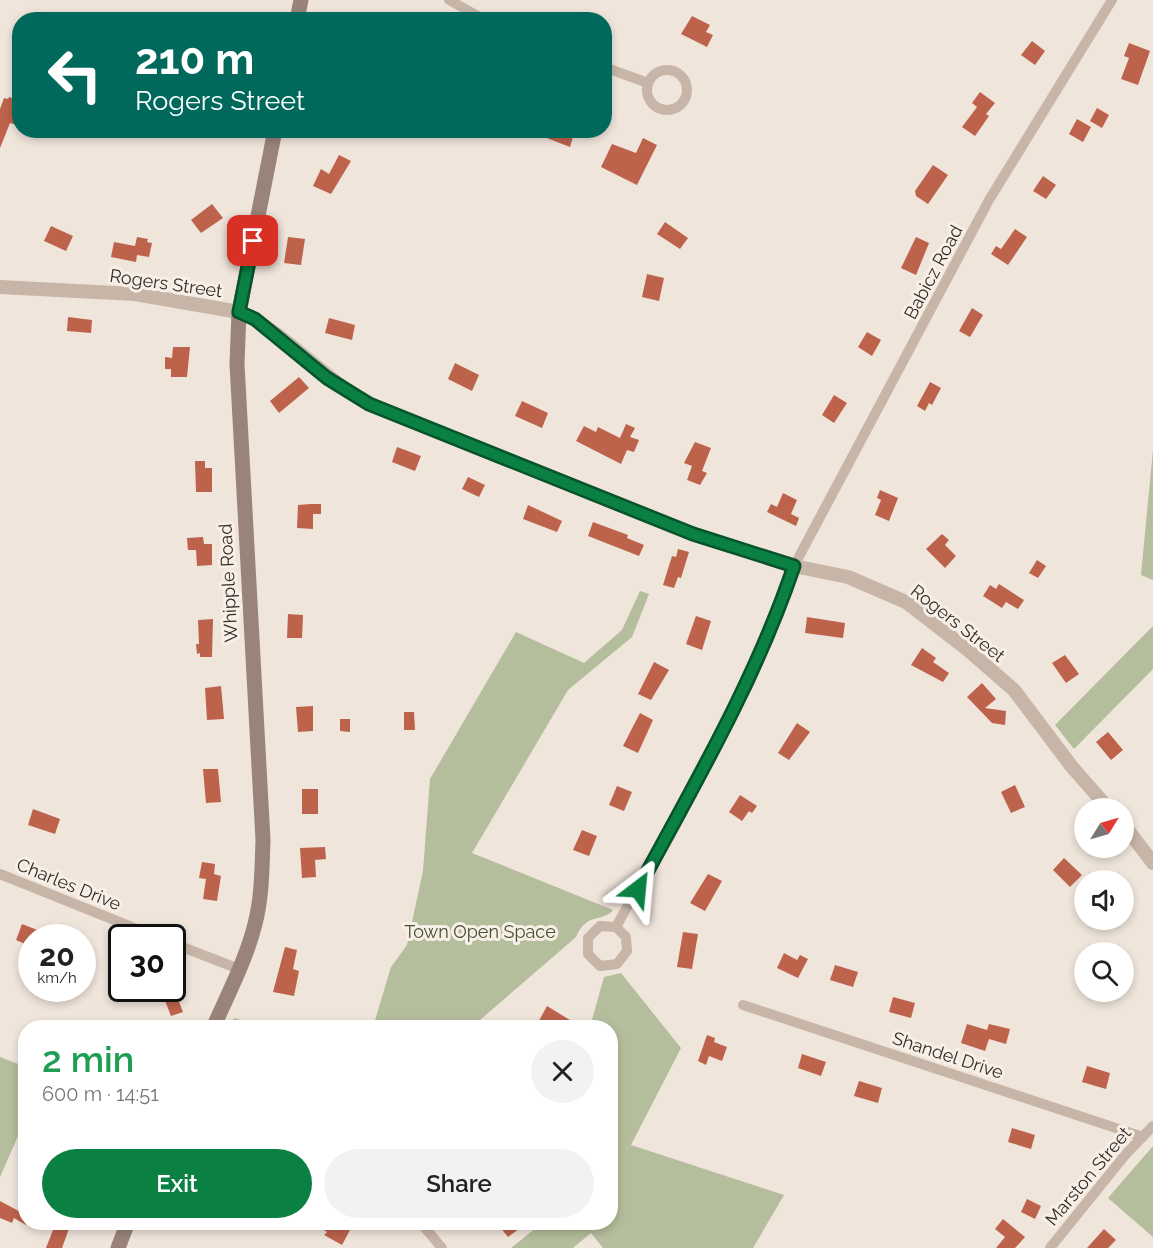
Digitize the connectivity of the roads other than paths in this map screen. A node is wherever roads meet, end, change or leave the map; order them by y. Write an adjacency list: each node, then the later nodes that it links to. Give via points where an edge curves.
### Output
1 (449, 0): 3 (street)
2 (1112, 0): 9 (street, Babicz Road, via 989,200)
3 (471, 12)
4 (612, 70): 5 (street)
5 (648, 82)
6 (273, 138): 8 (main road, Whipple Road)
7 (0, 287): 8 (street, Rogers Street, via 135,294)
8 (239, 312): 9 (street, Rogers Street, via 255,319 327,378 369,404 693,534); 17 (main road, Whipple Road, via 237,364 263,840 255,924)
9 (794, 566): 10 (street, Rogers Street, via 848,577 906,602 1014,690); 15 (street, Babicz Road, via 748,684)
10 (1099, 798)
11 (1134, 838): 12 (street)
12 (1153, 863)
13 (0, 874): 14 (street, Charles Drive)
14 (124, 924)
15 (616, 927)
16 (186, 948): 17 (street)
17 (239, 969): 19 (main road, Whipple Road)
18 (743, 1005): 21 (street, Shandel Drive)
19 (217, 1020)
20 (1153, 1126): 21 (street, Marston Street)
21 (1143, 1137): 26 (street, Marston Street)
22 (125, 1230): 24 (main road)
23 (427, 1230): 25 (street)
24 (118, 1248)
25 (442, 1248)
26 (1050, 1248)

